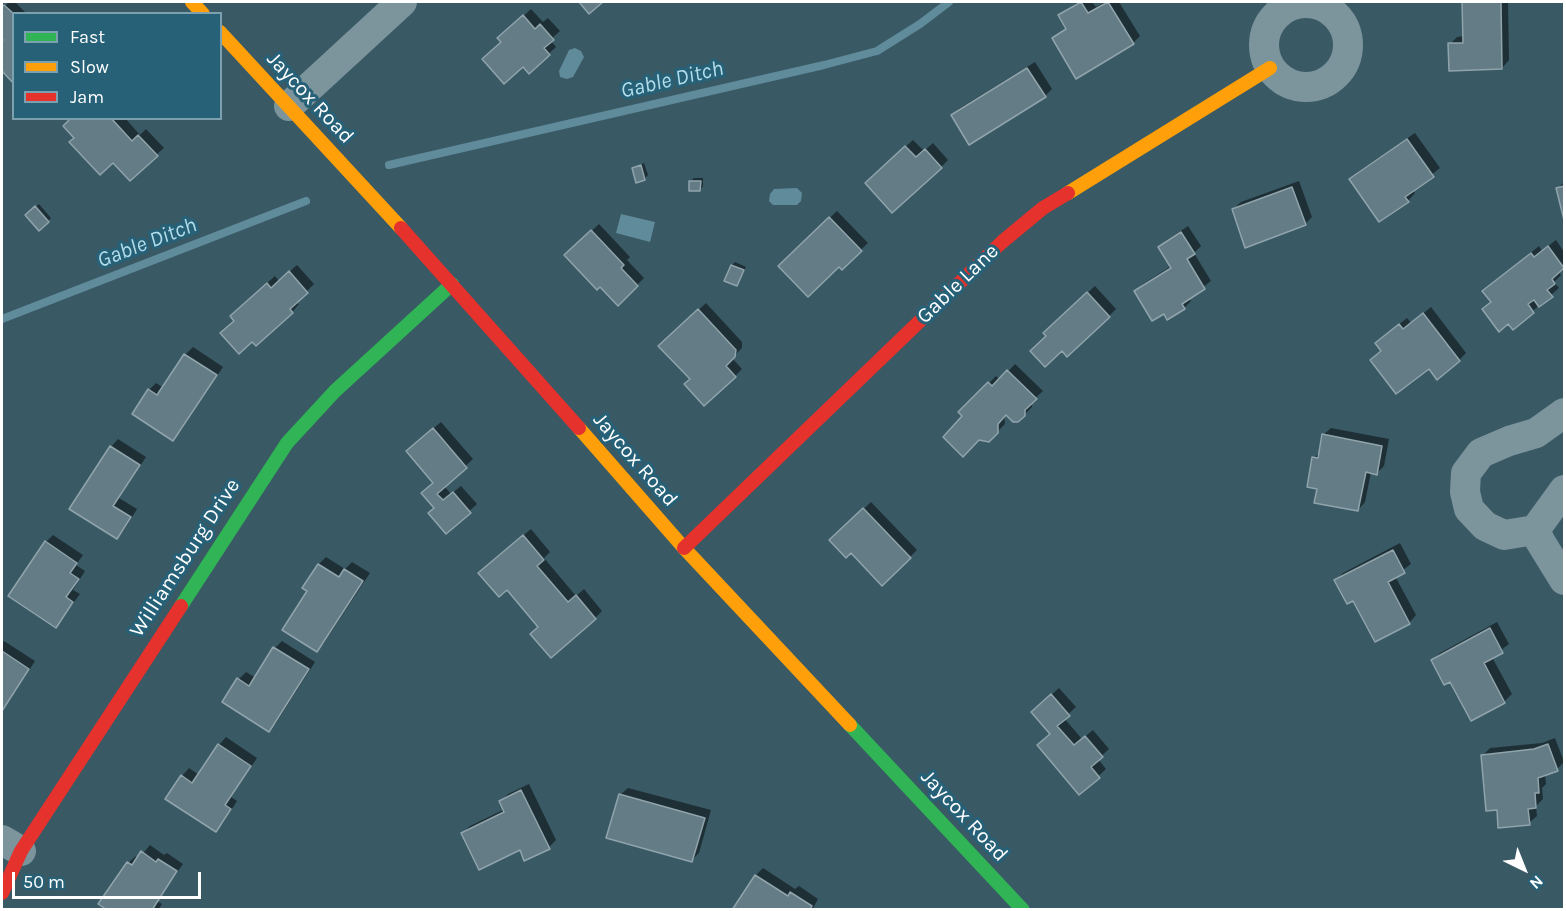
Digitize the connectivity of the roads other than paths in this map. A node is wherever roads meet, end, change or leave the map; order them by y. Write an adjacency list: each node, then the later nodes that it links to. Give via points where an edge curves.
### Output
1 (402, 2): 4 (street)
2 (222, 34): 4 (street, Jaycox Road)
3 (1270, 68): 9 (street, Gable Lane, via 1043,208 1010,235)
4 (289, 106): 5 (street, Jaycox Road)
5 (452, 284): 9 (street, Jaycox Road); 11 (street, Williamsburg Drive, via 335,391 287,443)
6 (1564, 413): 8 (street, via 1536,433 1481,453 1466,473 1469,509 1485,526 1504,535)
7 (1564, 490): 8 (street)
8 (1535, 530): 10 (street)
9 (684, 548): 13 (street, Jaycox Road)
10 (1564, 580)
11 (11, 845): 12 (street, Williamsburg Drive)
12 (2, 893)
13 (1023, 909)

